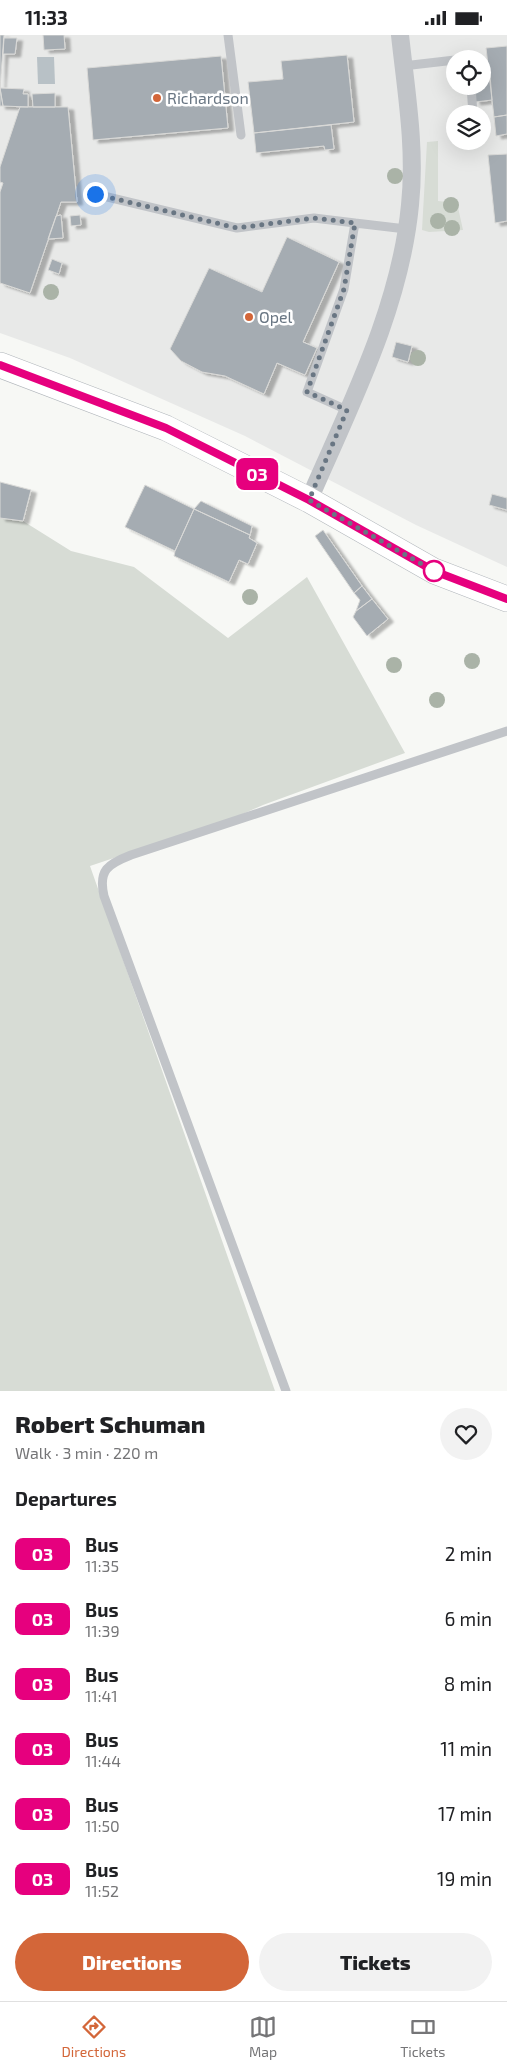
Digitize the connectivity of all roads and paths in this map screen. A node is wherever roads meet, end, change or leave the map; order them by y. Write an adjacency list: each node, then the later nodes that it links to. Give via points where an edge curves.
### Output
1 (228, 35): 5 (lane)
2 (400, 35): 4 (street)
3 (446, 61): 4 (lane)
4 (403, 66): 8 (street, via 412,150)
5 (241, 135)
6 (95, 194): 7 (lane, via 237,228 314,218)
7 (355, 223): 8 (lane); 10 (lane, via 344,289 307,392)
8 (406, 229): 10 (street, via 394,292)
9 (0, 365): 11 (main road, via 166,428)
10 (347, 410): 11 (street)
11 (309, 500): 12 (main road, via 434,571)
12 (507, 599)
13 (507, 731): 14 (lane, via 112,862 101,881)
14 (286, 1391)

